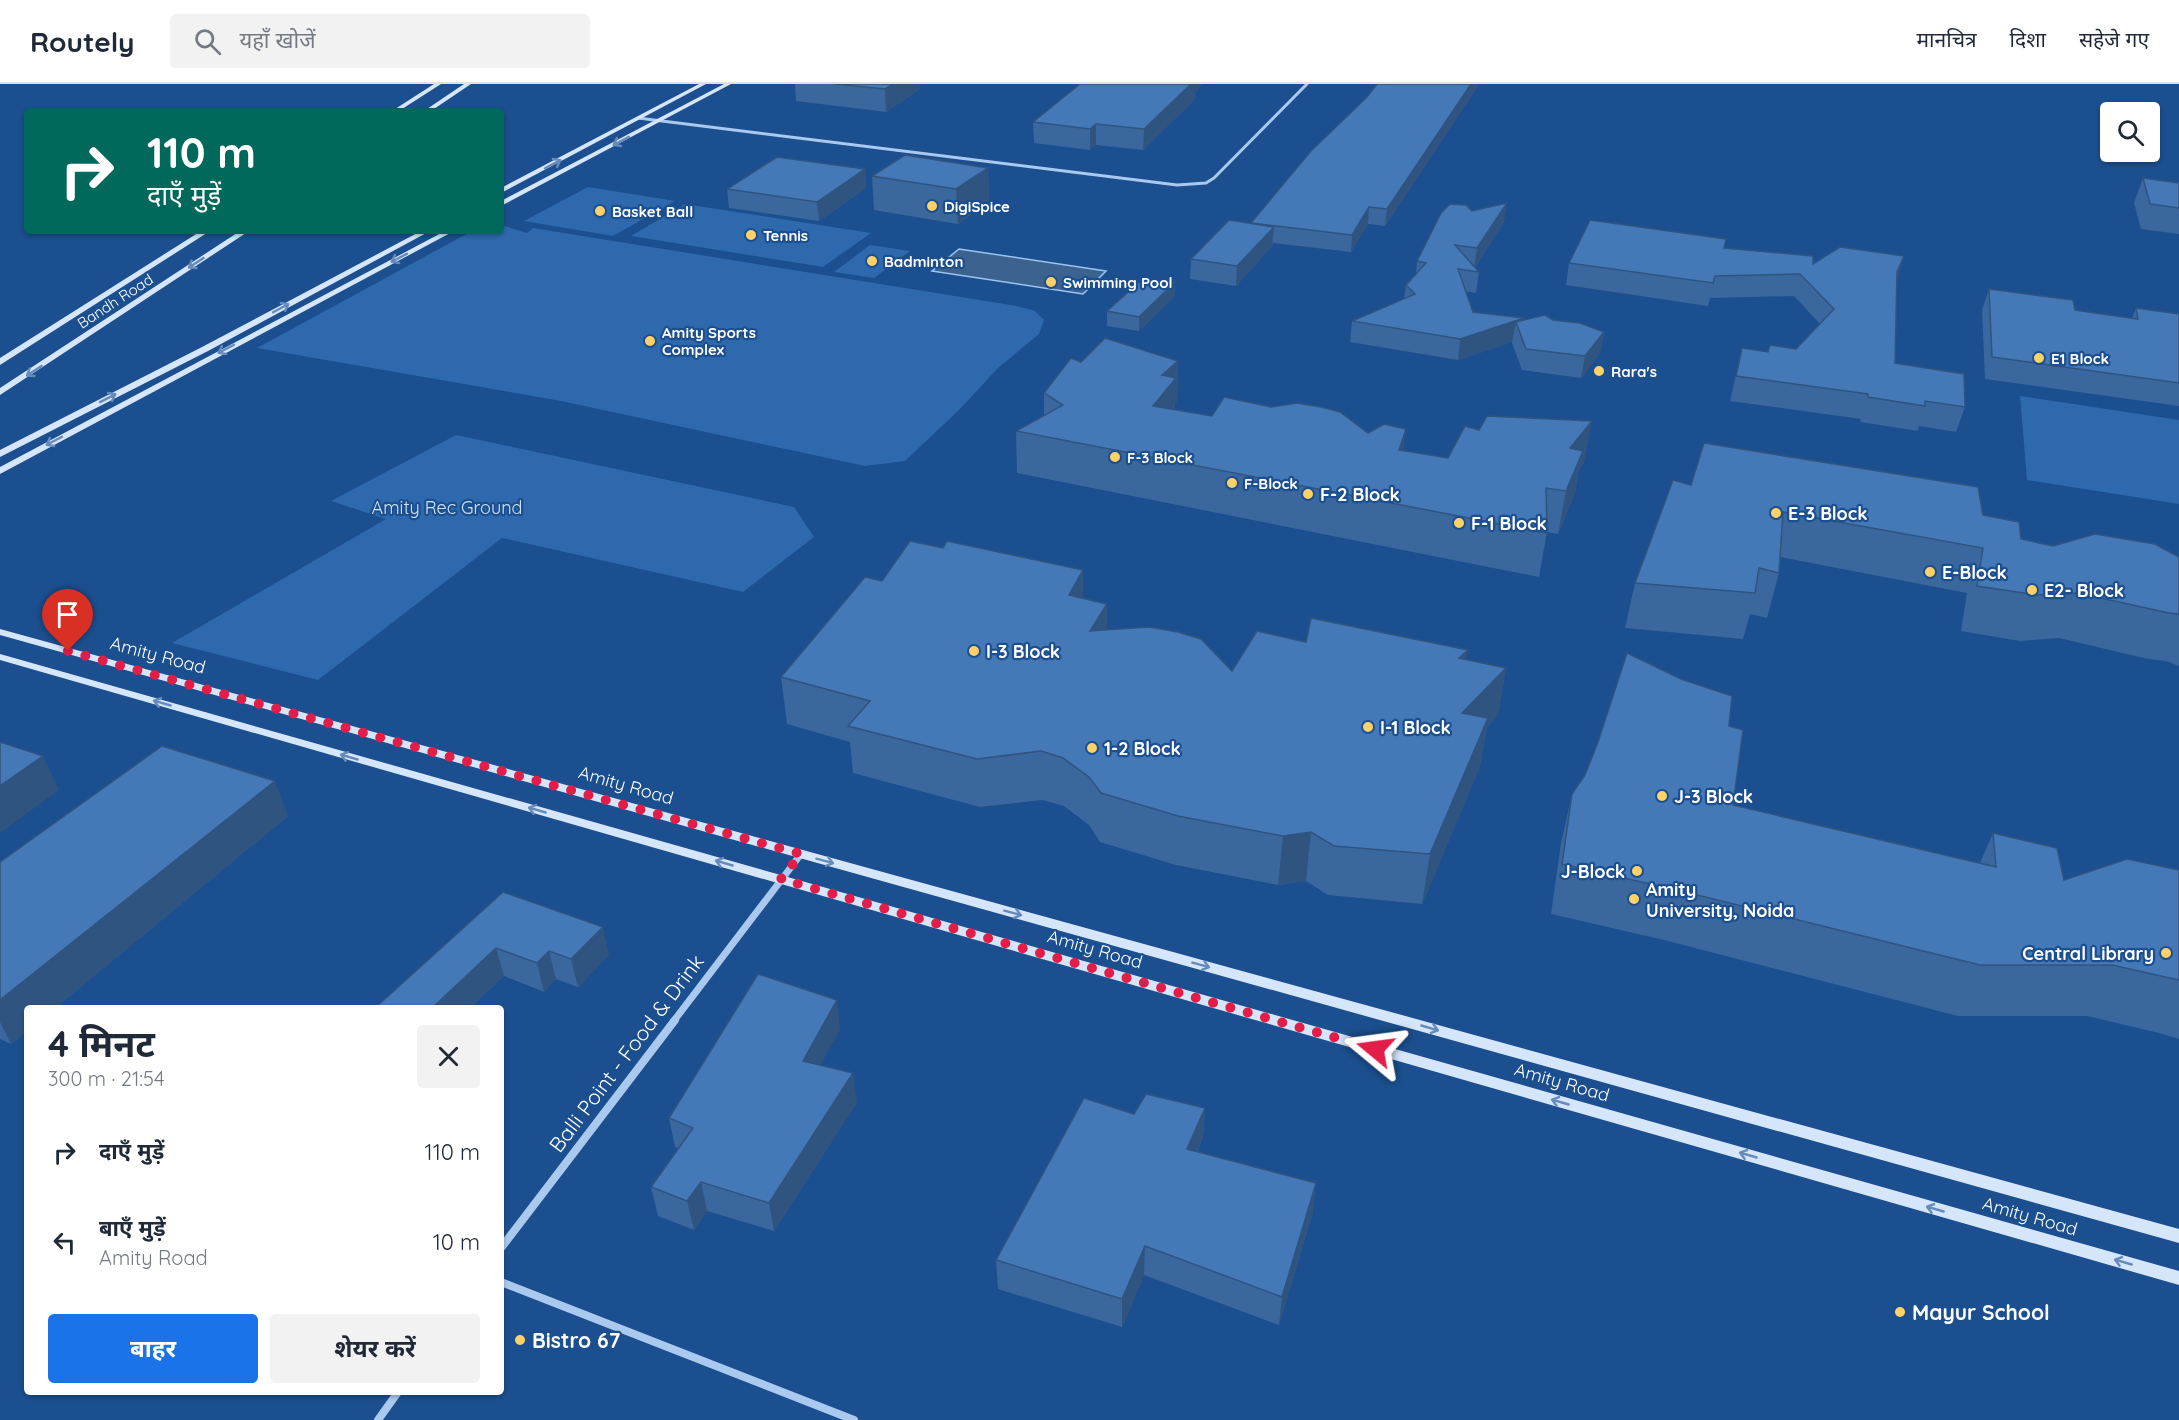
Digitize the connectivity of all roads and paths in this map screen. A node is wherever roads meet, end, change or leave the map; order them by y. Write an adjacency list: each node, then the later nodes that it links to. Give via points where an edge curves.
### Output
1 (438, 84): 6 (street)
2 (468, 84): 7 (street)
3 (703, 84): 8 (street)
4 (728, 84): 9 (street)
5 (1307, 84): 9 (street, via 1214,178 1193,185)
6 (400, 108)
7 (432, 108)
8 (638, 118): 9 (street); 10 (street, one-way to 8)
9 (658, 121): 11 (street, one-way to 11)
10 (504, 189)
11 (504, 202)
12 (201, 234): 16 (street, Bandh Road)
13 (240, 234): 17 (street, Bandh Road, one-way to 17)
14 (420, 234): 18 (street, one-way to 14)
15 (444, 234): 19 (street, one-way to 19)
16 (0, 362)
17 (0, 392)
18 (0, 454)
19 (0, 471)
20 (0, 632): 22 (street, Amity Road)
21 (0, 657): 23 (street, Amity Road, one-way to 21)
22 (801, 854): 23 (street, Balli Point - Food & Drink); 24 (street, Amity Road, one-way to 24)
23 (781, 879): 25 (street, Balli Point - Food & Drink); 26 (street, Amity Road, one-way to 23)
24 (2179, 1236)
25 (504, 1244)
26 (2179, 1278)
27 (504, 1283): 30 (street)
28 (396, 1395): 29 (street)
29 (378, 1420)
30 (854, 1420)

